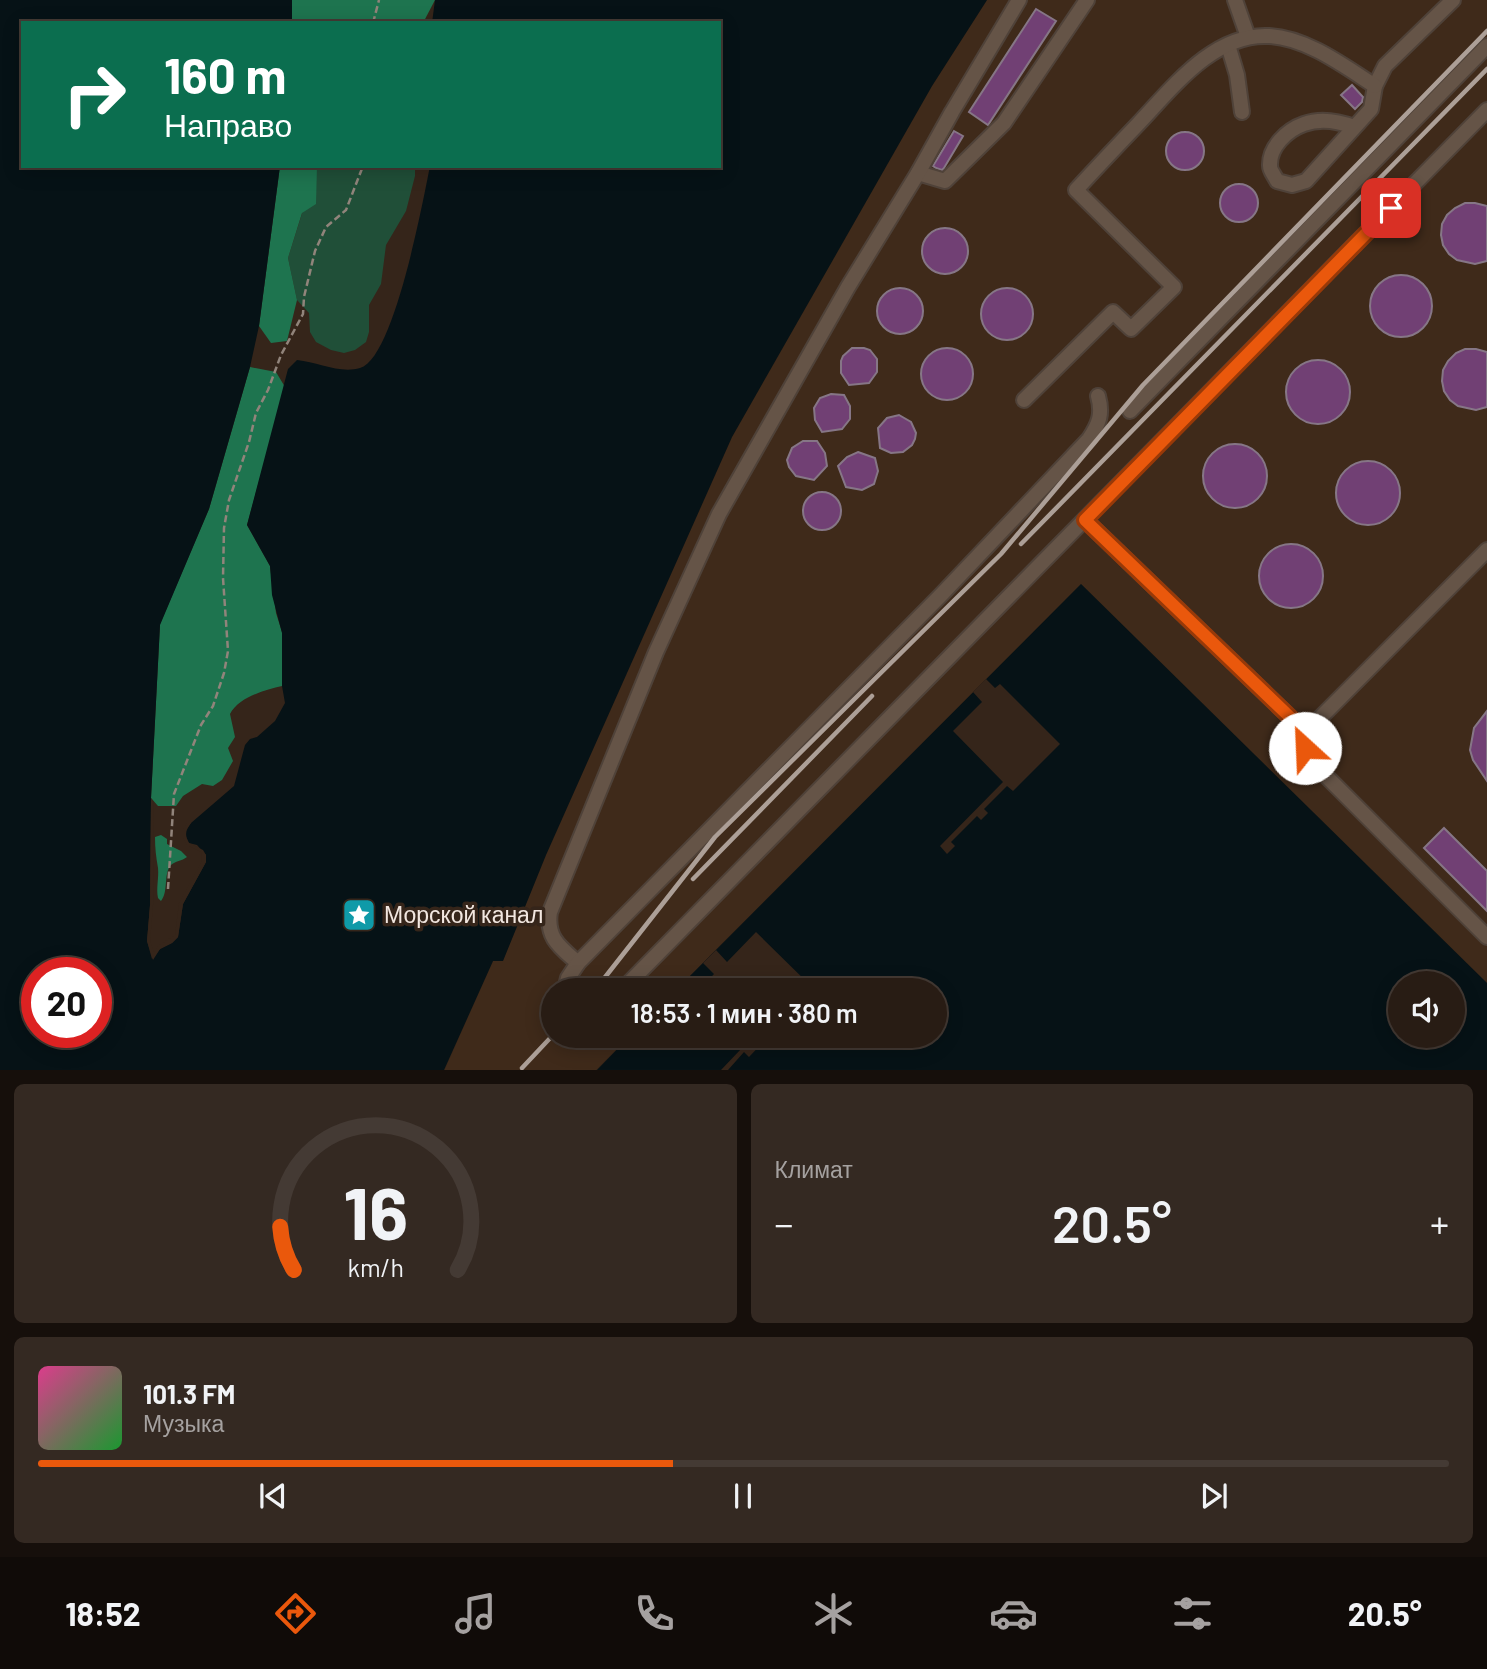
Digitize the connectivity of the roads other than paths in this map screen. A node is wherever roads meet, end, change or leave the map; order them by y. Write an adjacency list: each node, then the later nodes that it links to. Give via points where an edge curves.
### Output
1 (1020, 0): 12 (lane)
2 (1087, 0): 12 (lane, via 1004,123 945,181)
3 (1235, 0): 5 (lane)
4 (1453, 0): 8 (lane, via 1385,66)
5 (1248, 37): 6 (lane); 8 (lane, via 1294,41)
6 (1228, 45): 10 (lane); 14 (lane, via 1186,74 1076,190 1174,287 1131,328 1113,312)
7 (1487, 46): 15 (lane)
8 (1375, 86): 11 (lane, via 1371,109)
9 (1487, 110): 16 (lane)
10 (1242, 112)
11 (1354, 127): 11 (lane, via 1340,122 1304,124 1272,151 1270,168 1278,181 1292,185 1306,181)
12 (918, 173): 20 (lane, via 719,514 656,652 550,912 552,936)
13 (1098, 396): 20 (lane, via 1100,417 1089,439)
14 (1024, 400)
15 (1130, 411)
16 (1085, 520): 18 (lane); 22 (lane)
17 (1487, 550): 18 (lane)
18 (1303, 731): 19 (lane, via 1310,760)
19 (1487, 937)
20 (578, 963): 21 (lane)
21 (568, 978)
22 (634, 978)

